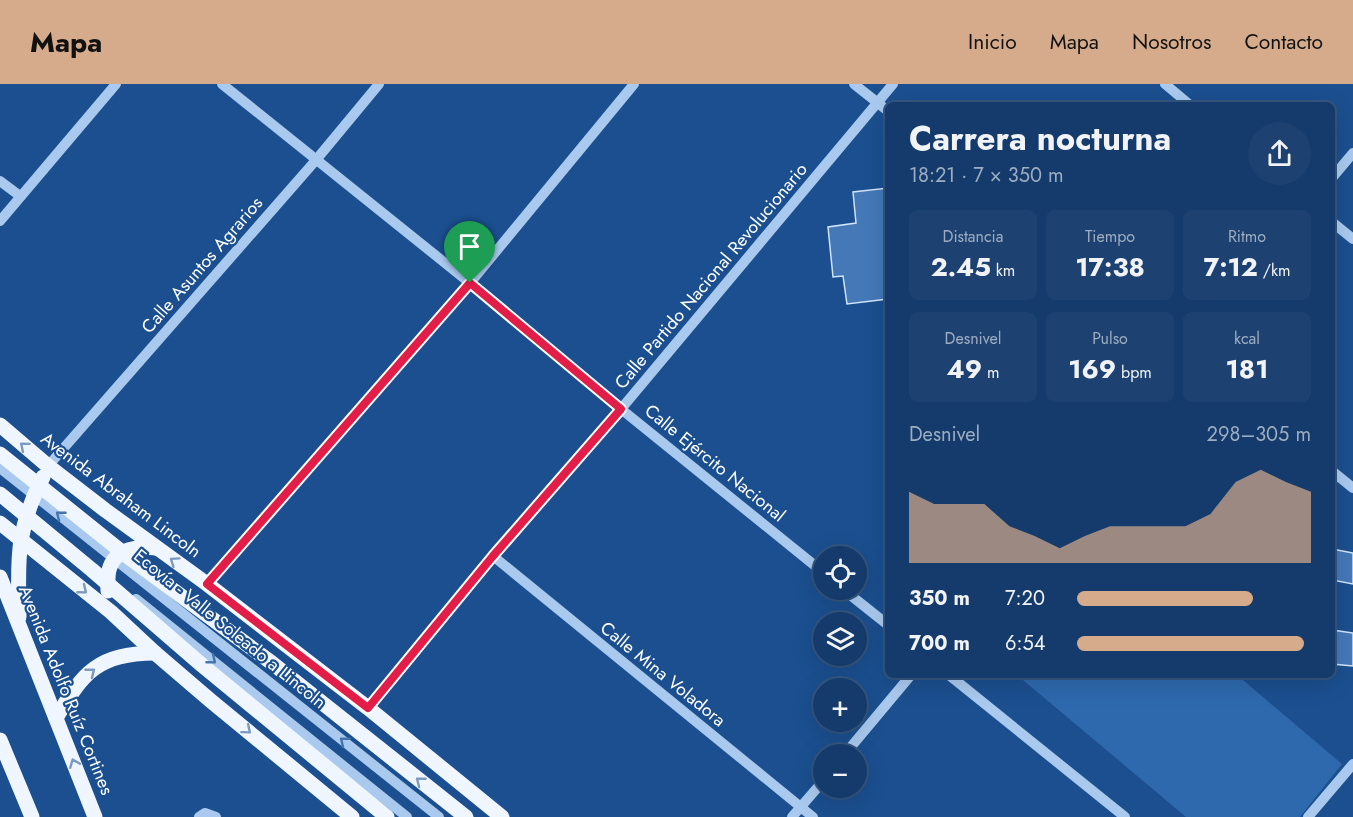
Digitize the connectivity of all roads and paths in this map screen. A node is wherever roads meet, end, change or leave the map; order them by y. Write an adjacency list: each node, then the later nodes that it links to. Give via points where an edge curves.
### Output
1 (116, 84): 15 (street)
2 (222, 84): 12 (street, Calle Ejército Nacional)
3 (379, 84): 12 (street, Calle Asuntos Agrarios)
4 (634, 84): 19 (street)
5 (854, 84): 9 (street)
6 (893, 84): 9 (street, Calle Partido Nacional Revolucionario)
7 (1165, 84): 8 (street)
8 (1187, 102)
9 (878, 103): 10 (street); 20 (street, Calle Partido Nacional Revolucionario)
10 (885, 109)
11 (1353, 153): 13 (street)
12 (316, 160): 19 (street, Calle Ejército Nacional); 23 (street, Calle Asuntos Agrarios)
13 (1335, 174)
14 (0, 181): 15 (street)
15 (20, 196): 16 (street)
16 (0, 221)
17 (1335, 224): 18 (street)
18 (1353, 239)
19 (470, 283): 20 (street, Calle Ejército Nacional); 38 (street)
20 (621, 409): 33 (street, Calle Partido Nacional Revolucionario); 35 (street, Calle Ejército Nacional)
21 (0, 425): 23 (main road, Avenida Abraham Lincoln, one-way to 21)
22 (0, 454): 61 (main road, one-way to 22)
23 (48, 466): 28 (main road); 32 (main road, Avenida Abraham Lincoln)
24 (0, 468): 28 (street, Ecovía - Valle Soleado a Lincoln)
25 (1335, 473): 26 (street)
26 (1353, 488)
27 (0, 494): 29 (street); 58 (main road)
28 (34, 495): 29 (main road); 34 (street, Ecovía - Valle Soleado a Lincoln, one-way to 28)
29 (28, 516): 31 (main road); 37 (street)
30 (0, 523): 31 (main road)
31 (21, 540): 40 (main road, one-way to 40); 42 (main road)
32 (156, 548): 34 (main road, via 128,549); 38 (main road, Avenida Abraham Lincoln, one-way to 32)
33 (493, 556): 46 (street, Calle Partido Nacional Revolucionario); 52 (street, Calle Mina Voladora)
34 (115, 558): 37 (main road); 60 (street, Ecovía - Valle Soleado a Lincoln, one-way to 34)
35 (813, 564)
36 (0, 577): 42 (main road, Avenida Adolfo Ruíz Cortines)
37 (108, 577): 40 (main road); 59 (street, one-way to 59)
38 (207, 584): 46 (main road, Avenida Abraham Lincoln)
39 (857, 600): 41 (street)
40 (111, 612): 43 (main road)
41 (885, 623)
42 (19, 625): 47 (main road, Avenida Adolfo Ruíz Cortines)
43 (155, 653): 47 (main road, one-way to 43, via 81,680 96,666 133,653); 57 (main road, one-way to 57)
44 (908, 678): 49 (street)
45 (953, 678): 65 (street)
46 (368, 708): 62 (main road, Avenida Abraham Lincoln)
47 (56, 718): 54 (main road, Avenida Adolfo Ruíz Cortines, one-way to 47)
48 (0, 740): 53 (main road)
49 (853, 744)
50 (1353, 764): 66 (street)
51 (813, 793): 52 (street)
52 (801, 807): 63 (street); 64 (street, Calle Mina Voladora)
53 (32, 817)
54 (96, 817)
55 (199, 817): 56 (street, via 205,813)
56 (216, 817)
57 (352, 817)
58 (387, 817)
59 (407, 817)
60 (439, 817)
61 (466, 817)
62 (502, 817)
63 (792, 817)
64 (813, 817)
65 (1125, 817)
66 (1308, 817)

